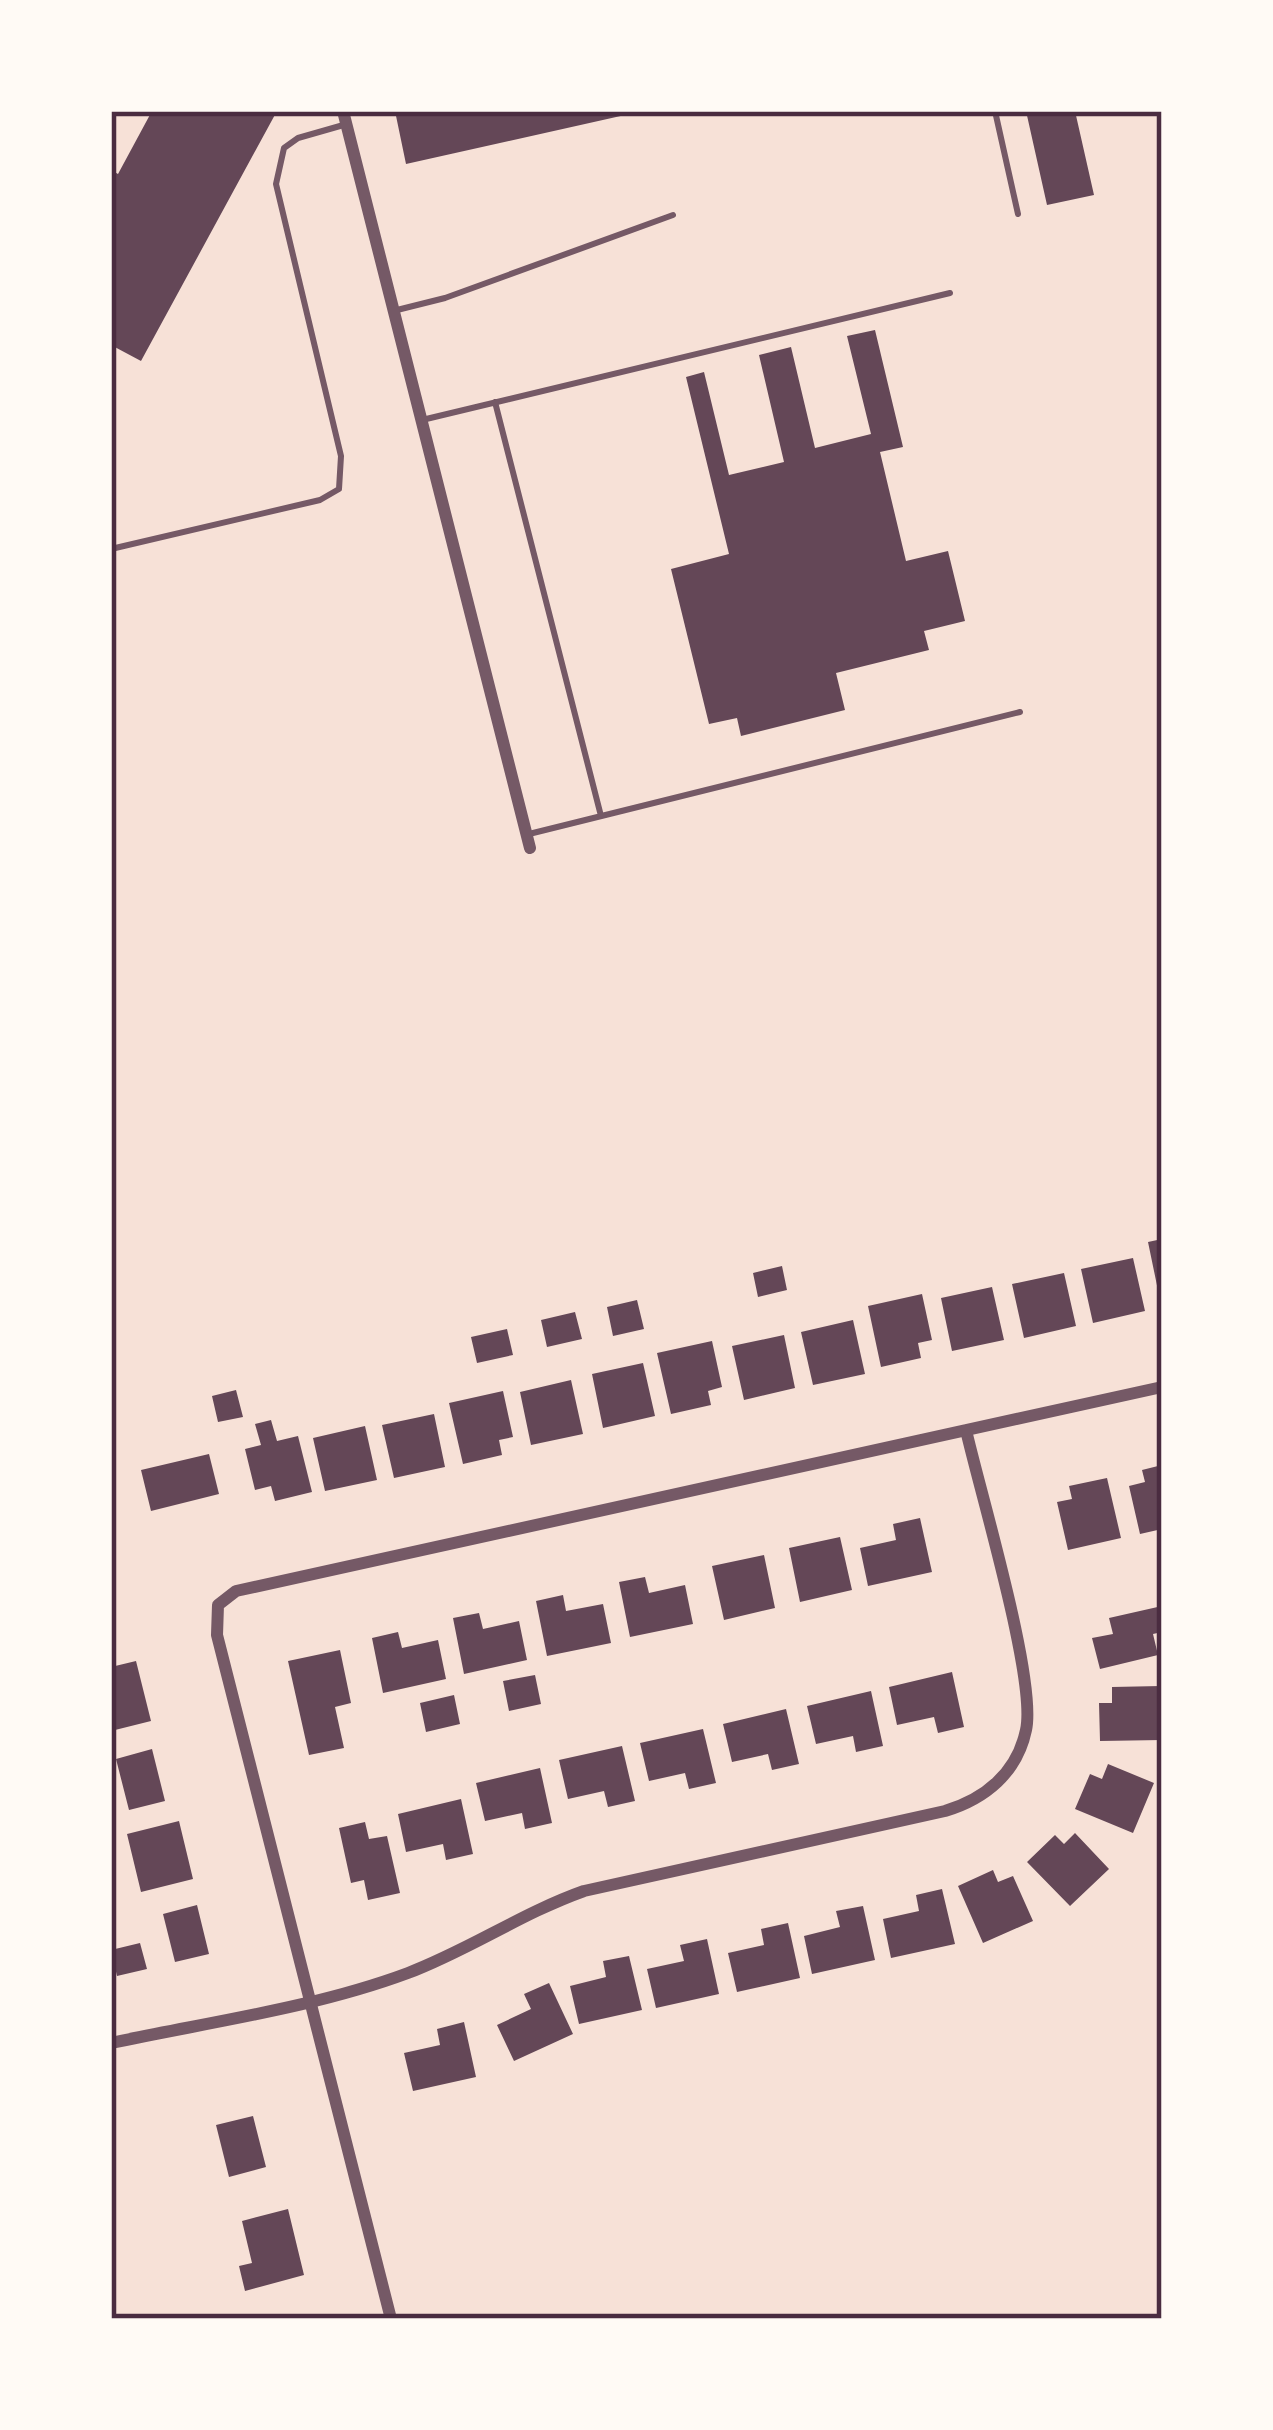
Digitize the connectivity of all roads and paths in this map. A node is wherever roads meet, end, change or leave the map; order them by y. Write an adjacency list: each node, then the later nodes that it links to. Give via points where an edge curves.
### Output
1 (995, 111): 4 (lane)
2 (345, 118): 6 (street); 9 (lane, via 284,148 276,184 341,456 339,489)
3 (673, 214): 6 (lane)
4 (1018, 214)
5 (950, 293): 7 (lane)
6 (394, 310): 8 (street)
7 (495, 402): 8 (lane); 11 (lane)
8 (422, 420): 12 (street)
9 (111, 549)
10 (1020, 712): 11 (lane)
11 (601, 816): 12 (lane)
12 (528, 841)
13 (1162, 1387): 14 (street)
14 (966, 1430): 15 (street, via 1029,1709 1016,1759 998,1783 945,1811 584,1891 410,1972); 15 (street, via 236,1591 218,1606 217,1635)
15 (309, 2000): 16 (street); 17 (street)
16 (111, 2043)
17 (392, 2319)

